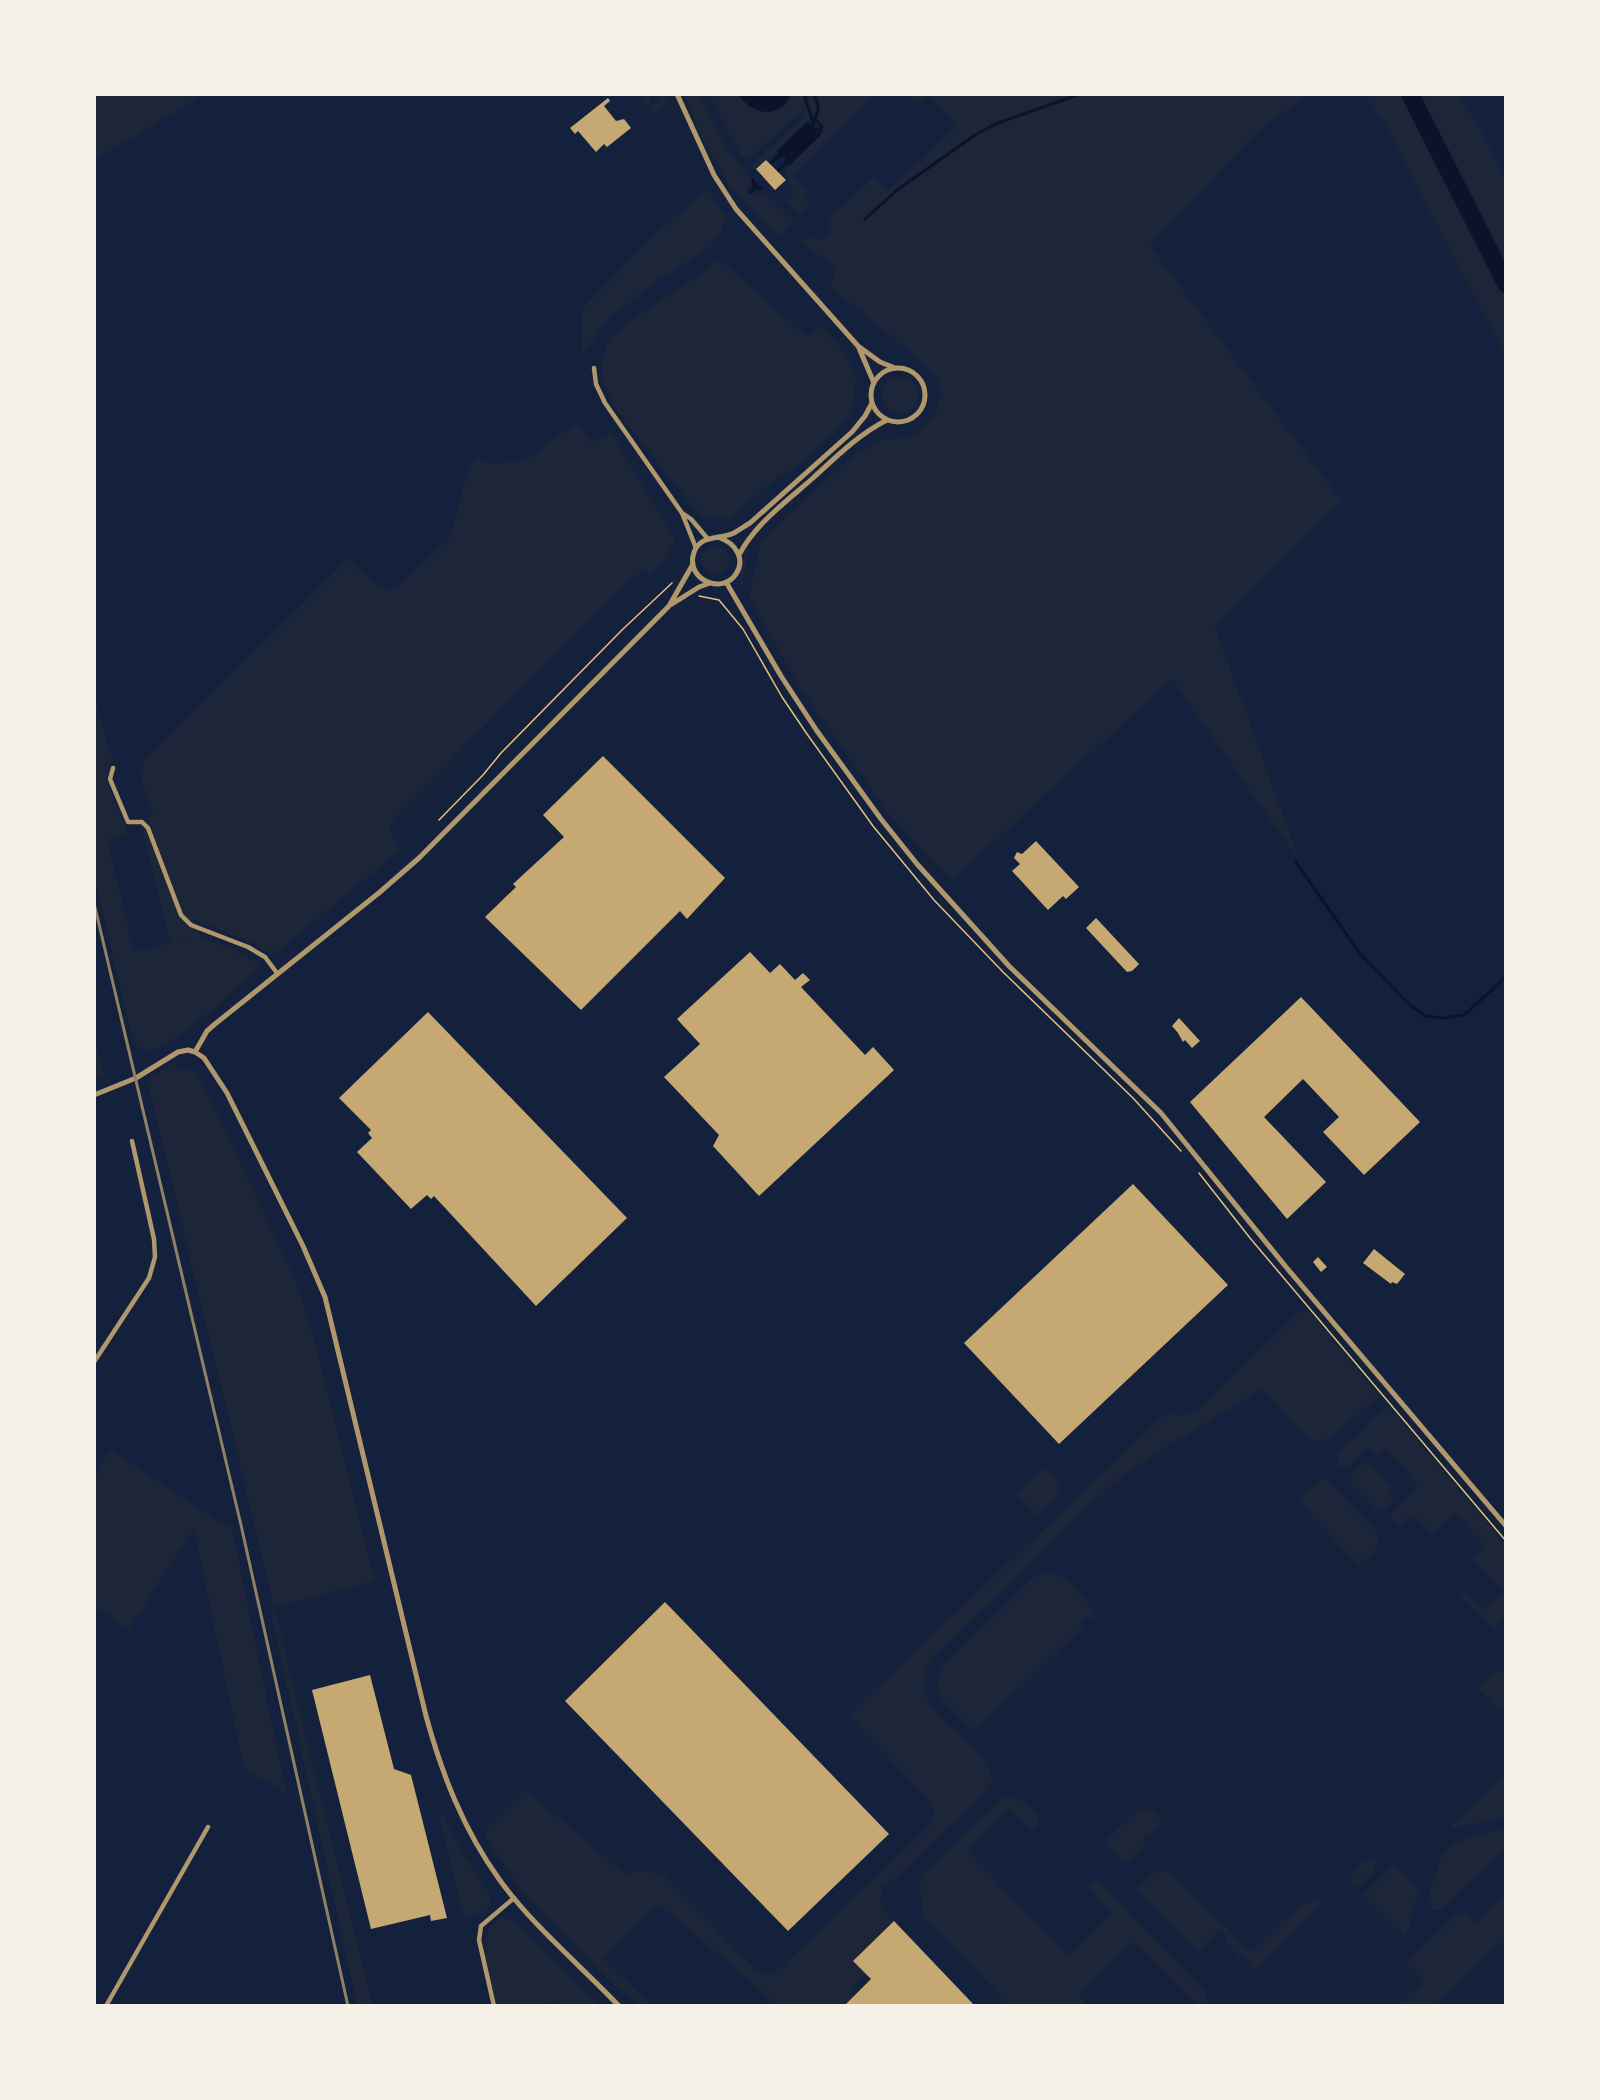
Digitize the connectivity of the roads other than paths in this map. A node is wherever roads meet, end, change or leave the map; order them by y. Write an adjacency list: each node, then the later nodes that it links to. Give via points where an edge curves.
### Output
1 (677, 94): 2 (street, via 714,175 736,209)
2 (858, 346): 4 (street); 5 (street)
3 (594, 368): 8 (street, via 605,403)
4 (895, 368): 5 (street, via 880,375); 7 (street, via 910,370 922,381 925,403 910,420)
5 (874, 384): 6 (street)
6 (872, 403): 7 (street); 9 (street, via 852,432 793,485 750,523)
7 (887, 420): 12 (street, via 853,443 774,512)
8 (682, 513): 10 (street); 11 (street)
9 (720, 538): 10 (street); 12 (street, via 732,544)
10 (708, 539): 11 (street)
11 (696, 548): 13 (street)
12 (739, 555): 14 (street, via 736,574)
13 (693, 564): 15 (street, via 700,578); 16 (street)
14 (726, 582): 15 (street); 25 (street, via 817,731 917,864 1005,961 1161,1113)
15 (710, 583): 16 (street)
16 (669, 606): 18 (street, via 409,867)
17 (113, 768): 18 (street, via 110,779 129,822 142,822 148,828 181,915 191,925 265,957)
18 (277, 973): 21 (street, via 207,1031)
19 (94, 979): 20 (lane)
20 (94, 986)
21 (195, 1052): 22 (street, via 178,1052 136,1078); 27 (street, via 212,1067 227,1093 315,1271 333,1325 440,1765 480,1850)
22 (94, 1095)
23 (132, 1141): 24 (street, via 155,1257 149,1278)
24 (94, 1362)
25 (1506, 1526)
26 (208, 1827): 28 (street)
27 (514, 1898): 29 (street, via 481,1926 479,1940); 30 (street)
28 (106, 2006)
29 (494, 2006)
30 (619, 2006)

